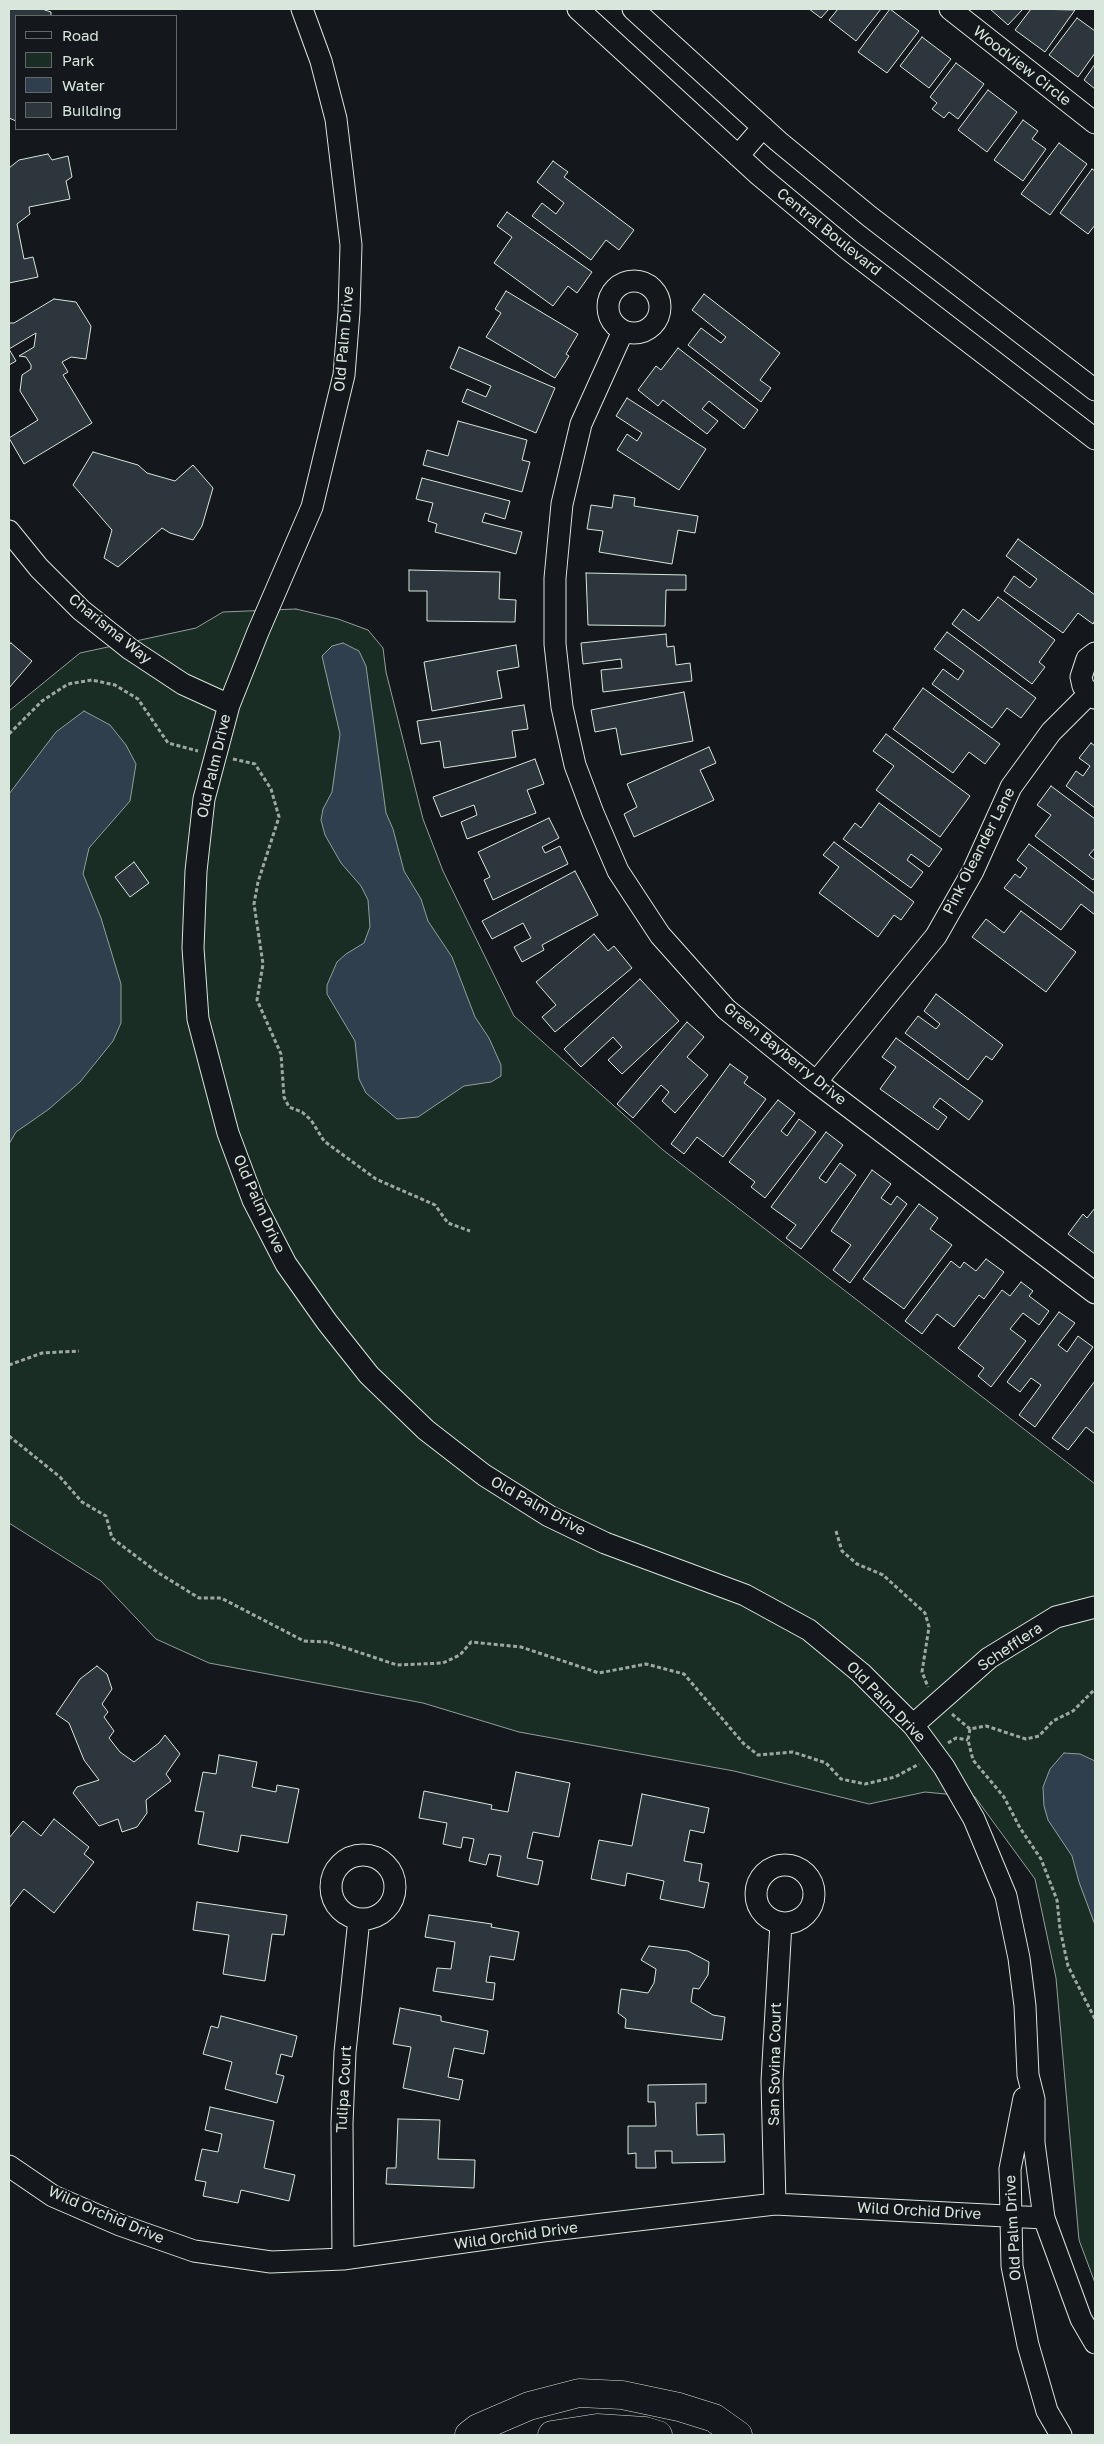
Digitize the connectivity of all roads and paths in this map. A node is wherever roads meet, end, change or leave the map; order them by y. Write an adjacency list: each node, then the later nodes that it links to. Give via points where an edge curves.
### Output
1 (302, 9): 14 (street, Old Palm Drive, via 321,61 336,120 351,245 344,375 312,507)
2 (578, 9): 7 (street, Central Boulevard)
3 (633, 9): 6 (street)
4 (950, 9): 5 (street, Woodview Circle)
5 (1095, 123)
6 (763, 128): 7 (street); 9 (street, via 869,216)
7 (738, 156): 10 (street, Central Boulevard, via 850,250)
8 (623, 331): 17 (street, Green Bayberry Drive, via 581,424 562,504 555,578 555,644 562,707 576,764 618,871 660,934 726,1008)
9 (1095, 390)
10 (1095, 439)
11 (9, 531): 14 (street, Charisma Way, via 81,610 130,649 183,684)
12 (1095, 653): 13 (street, Pink Oleander Lane, via 1088,659 1081,677 1083,686)
13 (1092, 696): 17 (street, Pink Oleander Lane, via 1051,732 1011,787 973,871 936,936)
14 (229, 705): 16 (street, Old Palm Drive)
15 (9, 734): 16 (path, via 42,701 68,684 92,680 115,685 138,699 168,743)
16 (216, 755): 18 (path, via 255,764 271,789 279,817 254,904 263,964 257,1000 281,1054 284,1096 290,1107 311,1120 324,1141 376,1179 435,1205 448,1223); 27 (street, Old Palm Drive, via 204,799 196,871 193,948 198,1019 228,1133 253,1200 286,1264 327,1322 369,1375 426,1430 484,1475 549,1516 643,1557 745,1594 809,1630 861,1673)
17 (816, 1082): 19 (street, Green Bayberry Drive)
18 (470, 1231)
19 (1095, 1293)
20 (79, 1351): 21 (path, via 42,1352)
21 (9, 1365)
22 (9, 1436): 30 (path, via 60,1477 82,1502 106,1516 112,1538 157,1572 199,1598 221,1598 304,1642 328,1642 397,1665 443,1663 460,1654 471,1642 521,1647 599,1673 646,1664 656,1666 684,1674 743,1743 758,1755 793,1752 826,1763 841,1779 865,1784 895,1777)
23 (836, 1531): 26 (path, via 842,1551 858,1564 883,1575 925,1613 929,1626 922,1672 926,1684)
24 (1095, 1607): 26 (street, Schefflera, via 1056,1617 989,1658)
25 (1095, 1689): 28 (path, via 1073,1711 1053,1721 1039,1736 1026,1739 986,1726)
26 (940, 1701): 27 (street, Schefflera); 28 (path)
27 (913, 1725): 30 (street, Old Palm Drive)
28 (970, 1729): 29 (path)
29 (968, 1740): 30 (path, via 956,1738); 33 (path, via 973,1760 1004,1797 1041,1859 1056,1900 1068,1966)
30 (934, 1753): 34 (street, Old Palm Drive, via 974,1819 1006,1896 1024,1996)
31 (359, 1920): 39 (street, Tulipa Court, via 345,2052)
32 (780, 1923): 36 (street, San Sovina Court, via 772,2081)
33 (1095, 2019)
34 (1028, 2075): 37 (street, Old Palm Drive, via 1010,2170); 38 (street, Old Palm Drive, via 1034,2099 1034,2143)
35 (9, 2166): 39 (street, Wild Orchid Drive, via 53,2196 120,2225 194,2251 271,2262)
36 (775, 2204): 37 (street, Wild Orchid Drive); 39 (street, Wild Orchid Drive, via 543,2231)
37 (1010, 2216): 38 (street, Wild Orchid Drive); 45 (street, Old Palm Drive, via 1012,2266 1028,2345 1047,2411)
38 (1044, 2218): 40 (street, Old Palm Drive, via 1081,2319)
39 (343, 2259)
40 (1095, 2343)
41 (469, 2435): 44 (highway, via 529,2406 579,2393 622,2395 679,2407 714,2418)
42 (552, 2435): 43 (highway, via 597,2428)
43 (658, 2435)
44 (738, 2435)
45 (1061, 2435)

